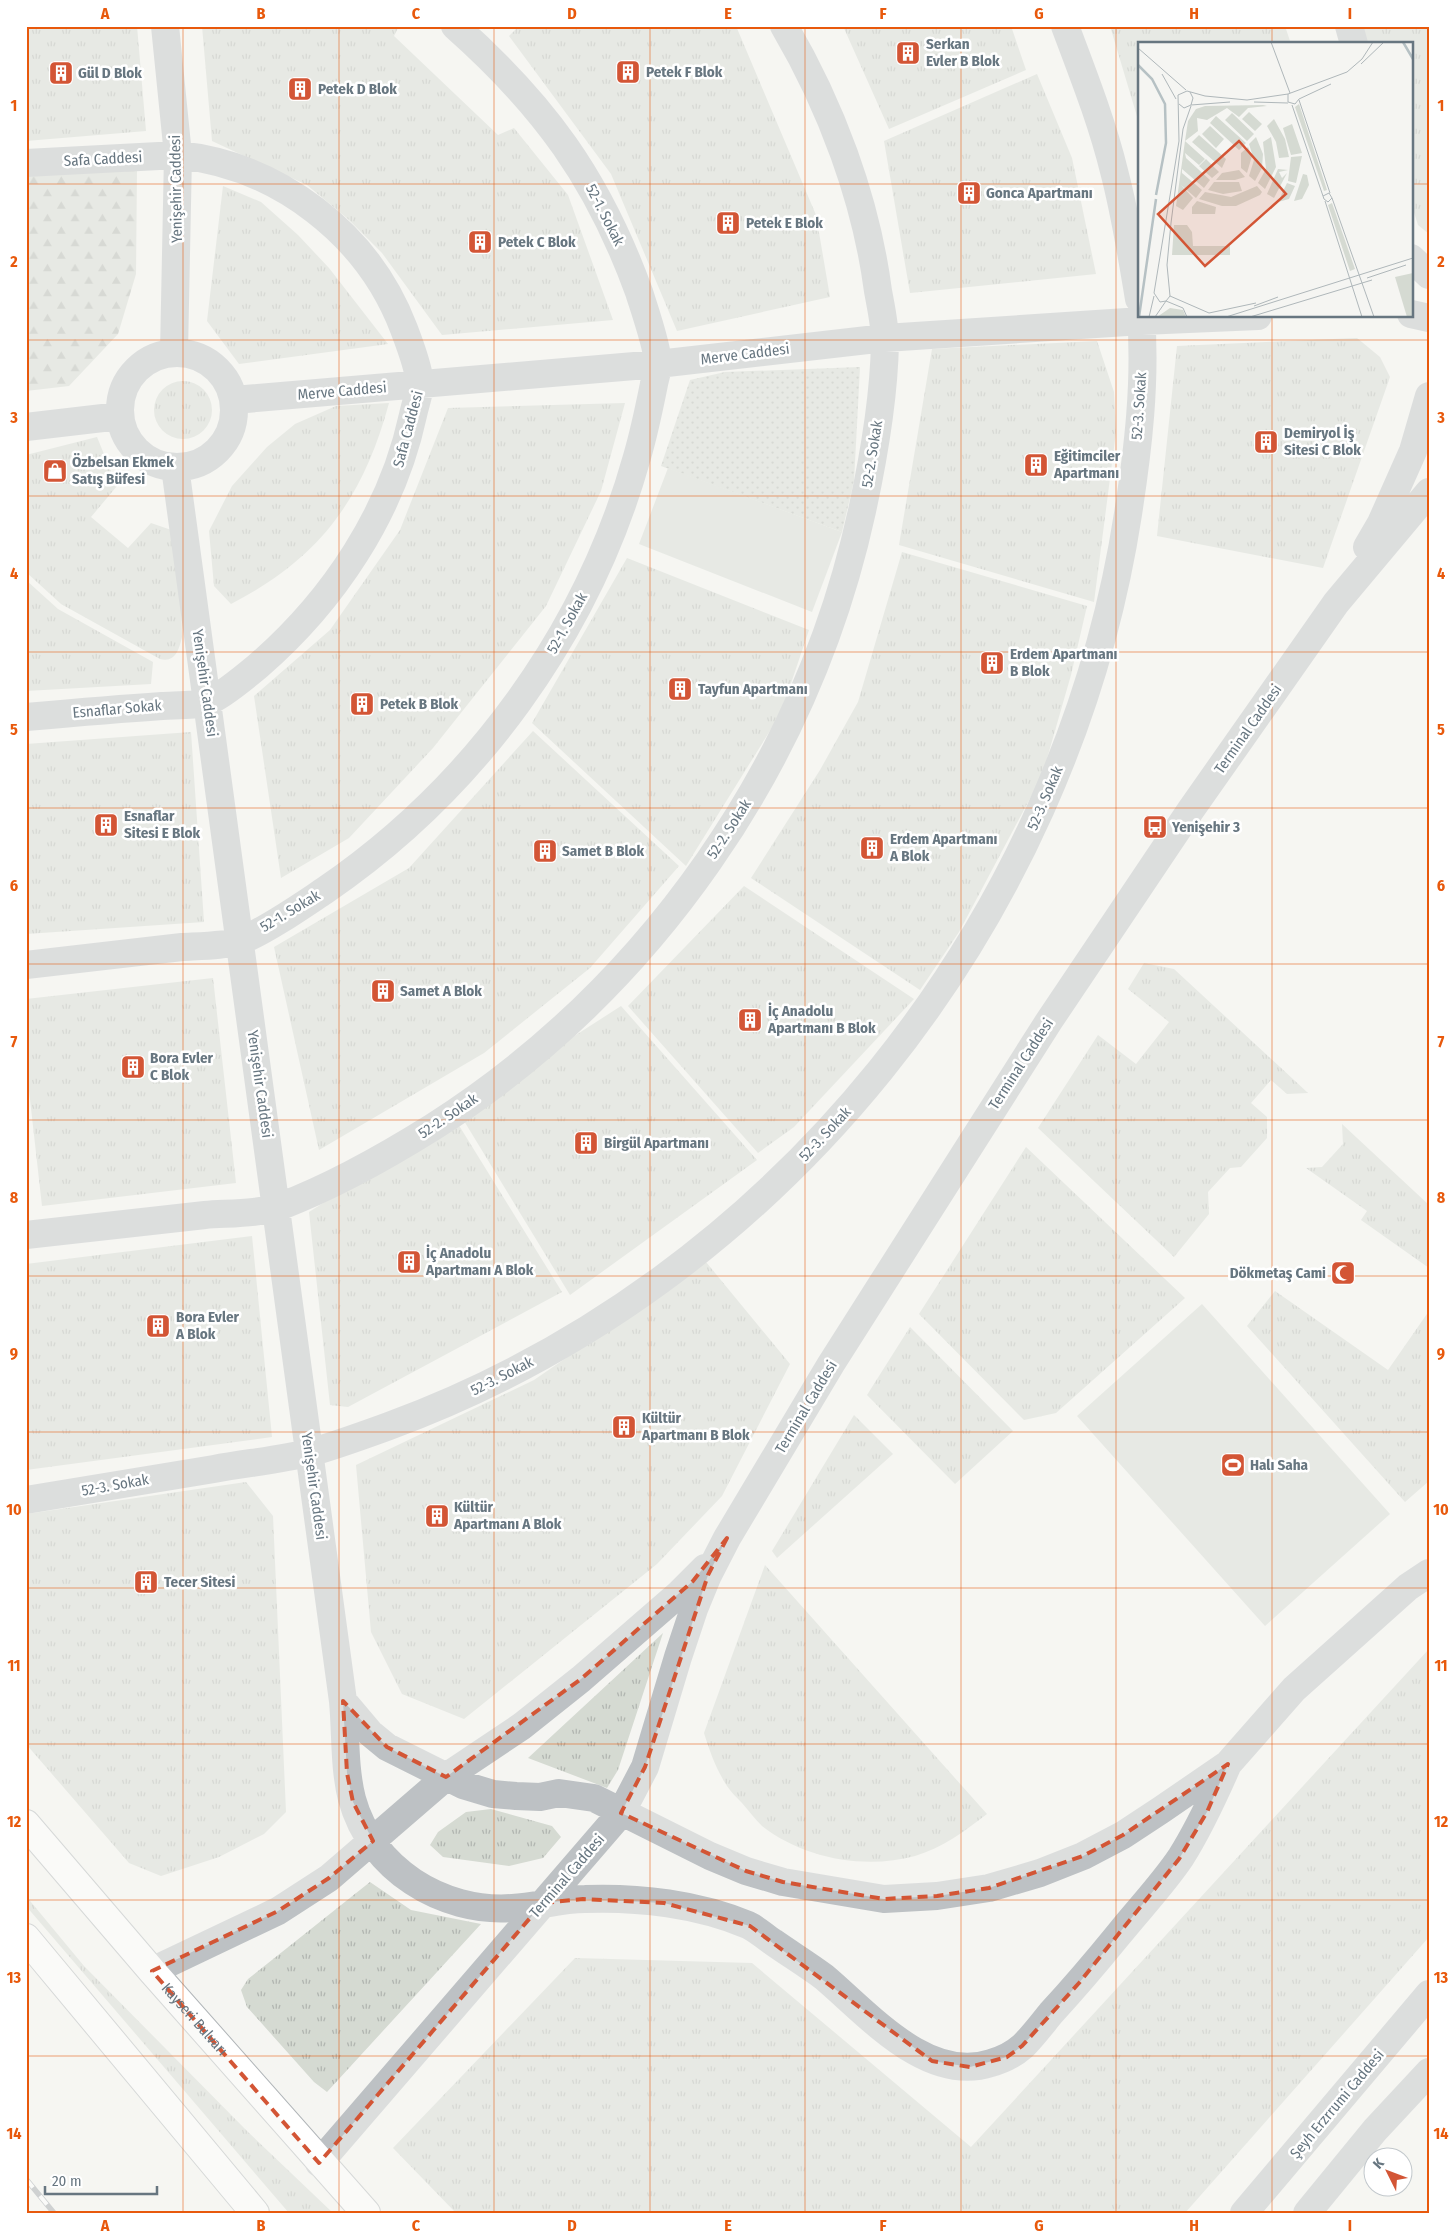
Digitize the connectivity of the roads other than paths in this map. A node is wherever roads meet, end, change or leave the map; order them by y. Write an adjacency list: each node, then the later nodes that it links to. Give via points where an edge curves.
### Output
1 (166, 26): 7 (street, Yenişehir Caddesi)
2 (455, 26): 18 (street, 52-1. Sokak, via 535,104 600,200 641,298)
3 (784, 26): 16 (street, 52-2. Sokak, via 816,88 844,157 876,274)
4 (1064, 26): 11 (street, 52-3. Sokak, via 1092,98 1114,170)
5 (1349, 26): 6 (street)
6 (1353, 42)
7 (178, 155): 8 (street, Safa Caddesi); 17 (street, Yenişehir Caddesi); 19 (street, Safa Caddesi, via 233,166 268,180 330,222 357,249 398,312)
8 (26, 163)
9 (1412, 259): 10 (street)
10 (1429, 275)
11 (1138, 292)
12 (1138, 312): 16 (street, Merve Caddesi)
13 (1412, 314): 15 (street)
14 (1141, 318): 33 (street, 52-3. Sokak, via 1141,398 1134,476 1105,628 1083,703 1056,776 988,916 907,1037 852,1105 796,1164 737,1219 674,1270 538,1358 466,1394)
15 (1429, 318)
16 (885, 338): 18 (street, Merve Caddesi); 31 (street, 52-2. Sokak, via 880,409 869,480 853,551 832,620 776,752 740,815 700,874 613,979 565,1027 513,1070 459,1111 401,1147)
17 (174, 353): 21 (street, via 198,356 217,369 225,378); 22 (street, via 152,359 134,373 123,393)
18 (658, 364): 19 (street, Merve Caddesi); 29 (street, 52-1. Sokak, via 630,480 610,536 586,591 524,693 487,744 398,834 349,874 297,909)
19 (420, 384): 21 (street, Merve Caddesi); 27 (street, Safa Caddesi, via 411,427 397,469 359,548 308,618 245,676)
20 (1429, 396): 26 (street, Terminal Caddesi, via 1413,451 1381,523)
21 (234, 400): 24 (street, via 233,423 216,452 197,464)
22 (120, 416): 23 (street); 24 (street, via 122,427 134,448 152,462)
23 (26, 427)
24 (175, 467): 27 (street, Yenişehir Caddesi)
25 (1429, 492): 26 (street, Terminal Caddesi)
26 (1336, 603): 35 (street, Terminal Caddesi, via 1190,811 1049,1021 831,1364)
27 (208, 702): 28 (street, Esnaflar Sokak); 29 (street, Yenişehir Caddesi)
28 (26, 717)
29 (240, 941): 30 (street, 52-1. Sokak); 31 (street, Yenişehir Caddesi)
30 (26, 965)
31 (277, 1208): 32 (street, 52-2. Sokak); 33 (street, Yenişehir Caddesi)
32 (26, 1235)
33 (310, 1453): 34 (street, 52-3. Sokak); 37 (street, Yenişehir Caddesi)
34 (26, 1500)
35 (727, 1538): 39 (street, Terminal Caddesi, via 693,1581 581,1679 522,1726); 40 (street, Terminal Caddesi, via 694,1609 646,1767)
36 (1429, 1573): 38 (street, via 1408,1587 1294,1689)
37 (343, 1701): 39 (street, via 370,1734 387,1747); 42 (street, Yenişehir Caddesi, via 346,1773 353,1802)
38 (1228, 1764): 40 (street, via 1123,1835 1083,1856 989,1888 937,1896 884,1899 783,1882 710,1856); 43 (street, Yenişehir Caddesi, via 1207,1812 1180,1859 1079,1983 1022,2046 989,2064 951,2066 932,2061 872,2020 822,1976 750,1926 708,1912 664,1903 583,1898)
39 (446, 1777): 40 (street, via 501,1795 578,1794 594,1798); 42 (street, Terminal Caddesi)
40 (621, 1813): 43 (street, Terminal Caddesi)
41 (26, 1824): 45 (main road, Kayseri Bulvarı)
42 (372, 1841): 43 (street, Yenişehir Caddesi, via 402,1875 427,1891 455,1902 484,1908 514,1908); 45 (street, Terminal Caddesi, via 329,1878 278,1911)
43 (543, 1903): 48 (street, Terminal Caddesi)
44 (26, 1938): 49 (main road)
45 (152, 1971): 48 (main road, Kayseri Bulvarı)
46 (1429, 1994): 51 (street, Şeyh Erzrrumi Caddesi)
47 (1429, 2072): 52 (street, via 1375,2130)
48 (319, 2163): 50 (main road, Kayseri Bulvarı)
49 (255, 2213)
50 (366, 2213)
51 (1244, 2213)
52 (1307, 2213)

